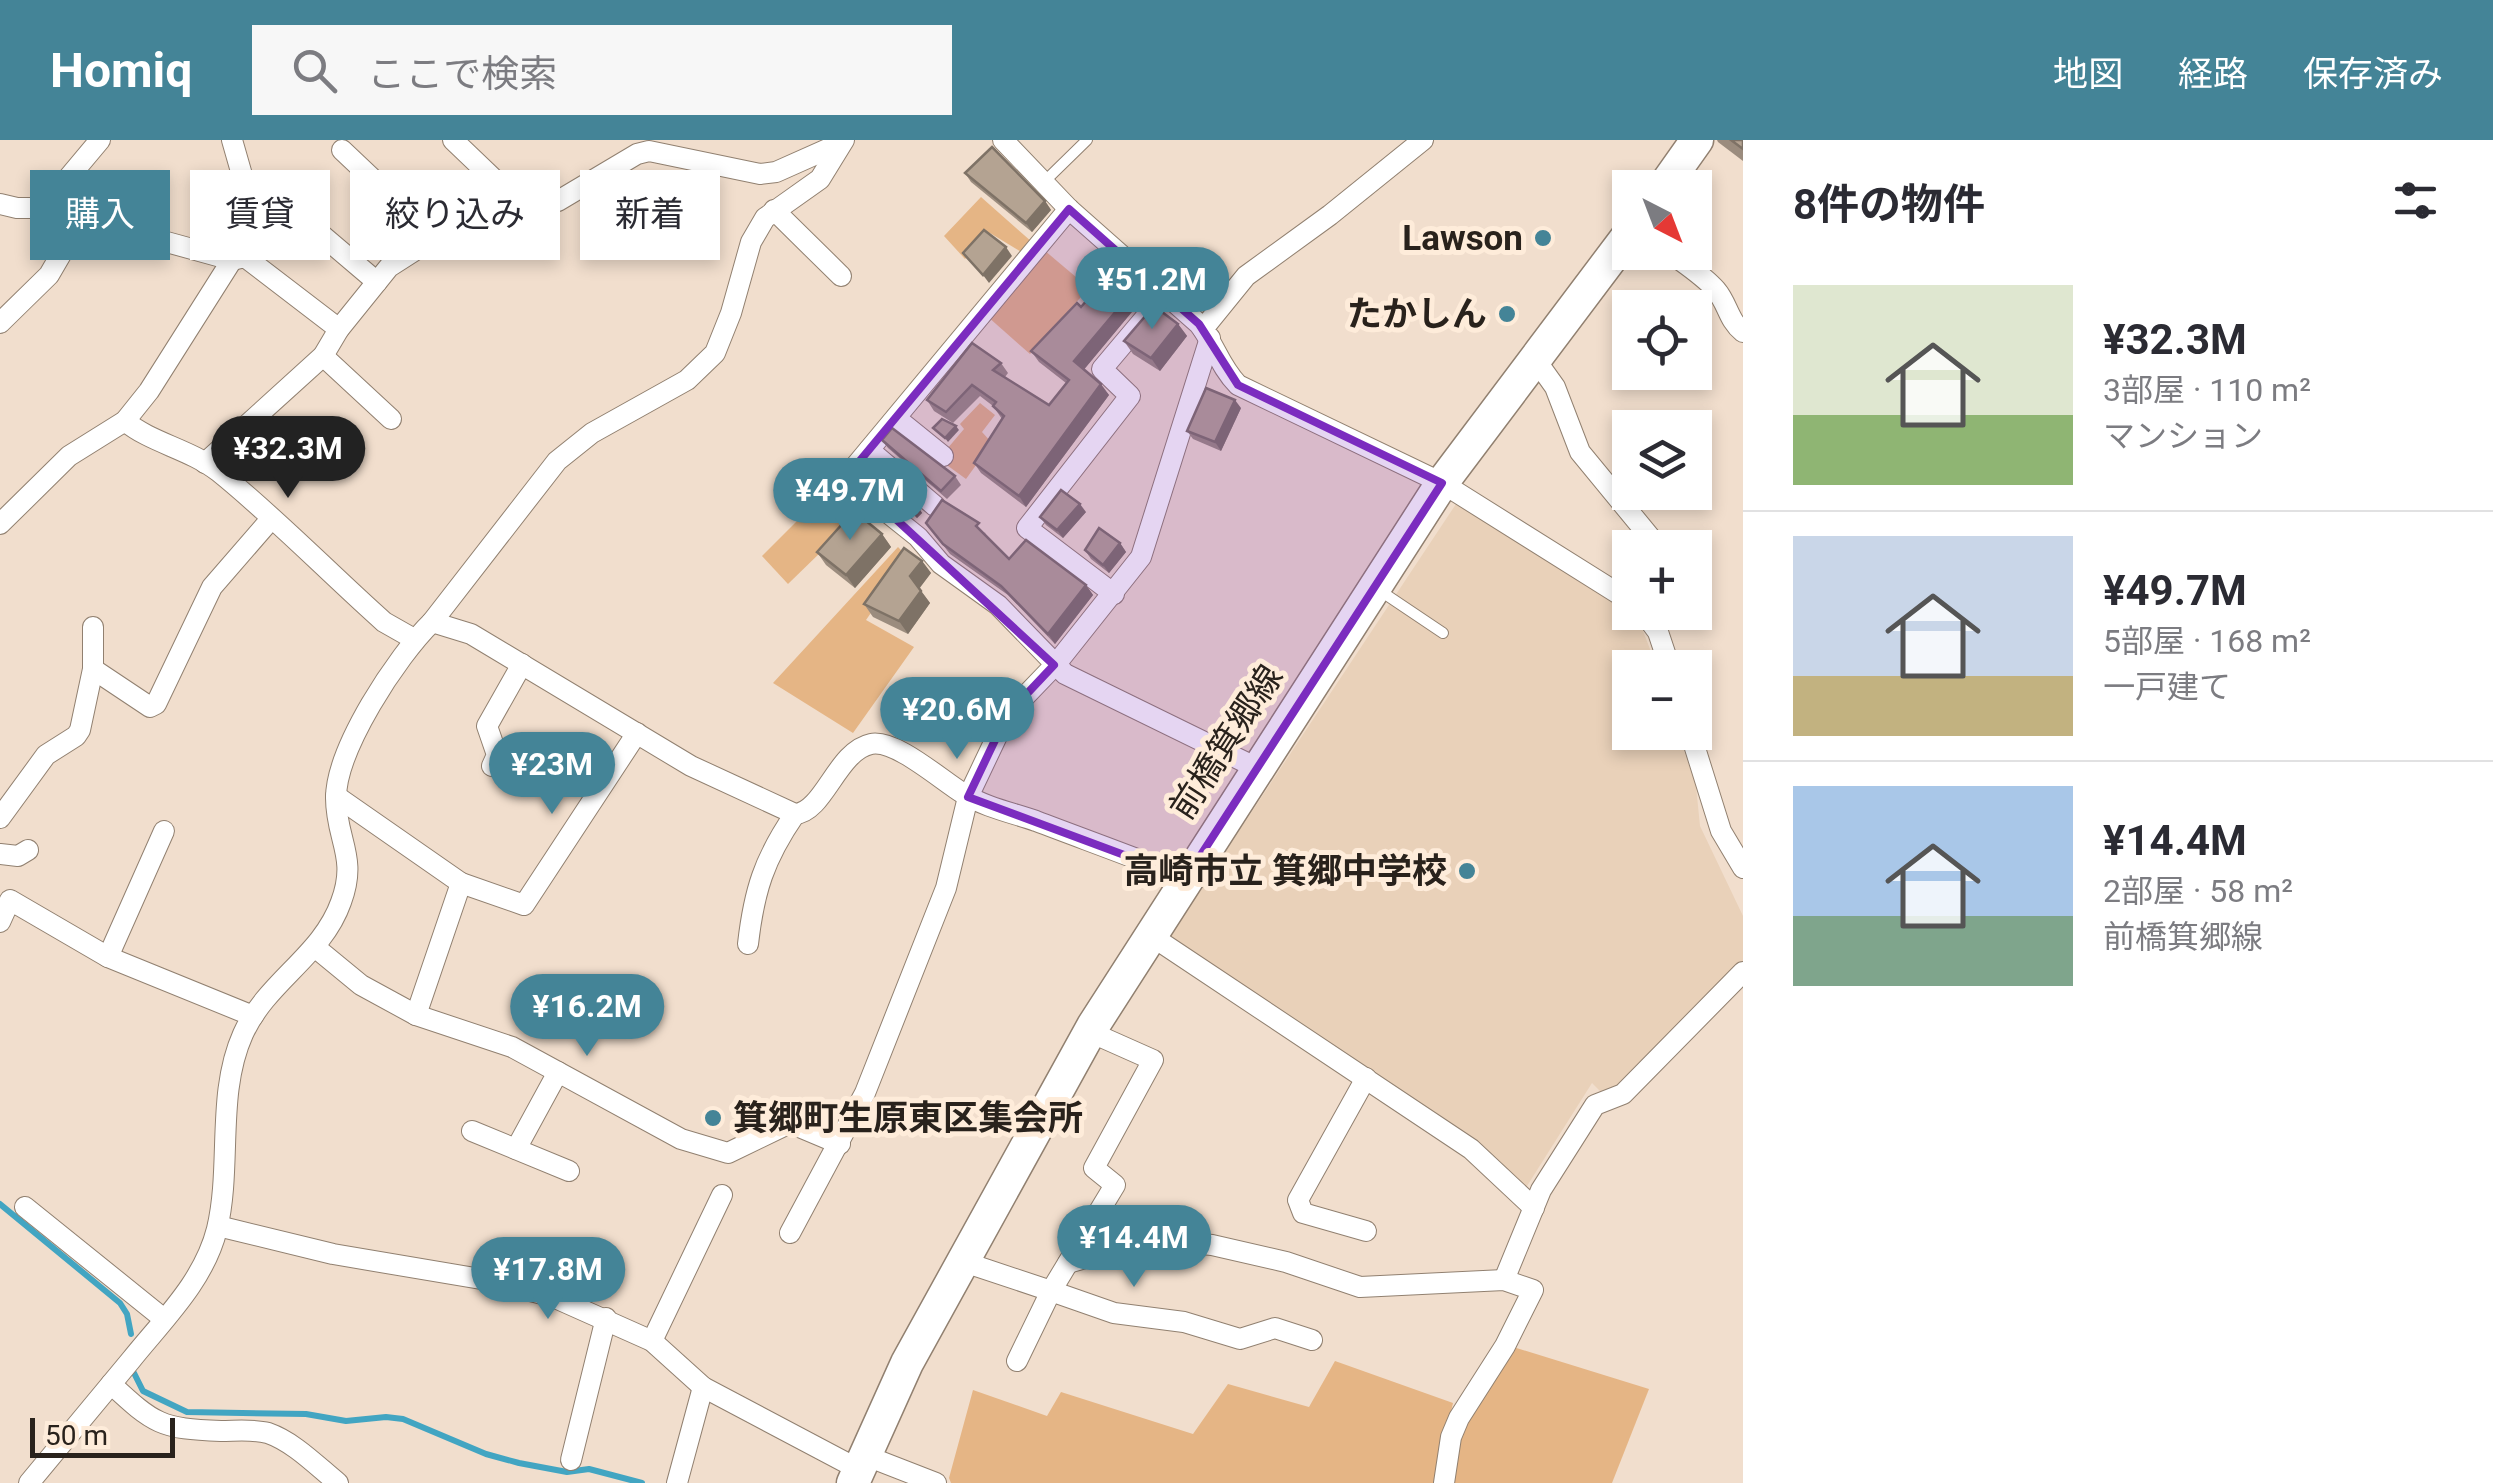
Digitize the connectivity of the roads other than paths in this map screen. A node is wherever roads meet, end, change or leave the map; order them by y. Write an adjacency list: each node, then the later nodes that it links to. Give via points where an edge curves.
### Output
1 (100, 140): 10 (street)
2 (232, 140): 11 (street)
3 (453, 140): 13 (street)
4 (1004, 140): 15 (street)
5 (1087, 140): 15 (lane)
6 (1423, 140): 34 (street, via 1246,276)
7 (1697, 140): 14 (main road)
8 (842, 142): 16 (street, via 760,174 637,154); 19 (street, via 820,179)
9 (342, 150): 12 (street)
10 (75, 170)
11 (241, 170)
12 (363, 170)
13 (484, 170)
14 (1676, 170)
15 (1044, 182): 18 (street)
16 (560, 200)
17 (9, 206): 20 (street, via 12,216)
18 (1069, 209): 30 (street); 37 (street)
19 (774, 210): 28 (street); 51 (street, via 751,242 714,353 688,380 556,460)
20 (0, 222)
21 (330, 242): 29 (street)
22 (1612, 257): 36 (main road, 前橋箕郷線)
23 (58, 260): 31 (street)
24 (232, 260): 39 (street)
25 (249, 260): 32 (street)
26 (400, 260): 29 (street)
27 (1692, 270): 33 (street, via 1714,288)
28 (840, 276)
29 (377, 282): 32 (street)
30 (1166, 294): 34 (street); 50 (street, via 1102,369 1130,396 1027,528)
31 (0, 323)
32 (338, 329): 35 (street)
33 (1743, 332)
34 (1207, 334): 43 (street, via 1238,385); 50 (street, via 1141,557)
35 (324, 356): 38 (street); 42 (street)
36 (1535, 359): 43 (main road, 前橋箕郷線); 47 (street, via 1555,386 1580,452)
37 (896, 418): 40 (street); 41 (street)
38 (391, 420)
39 (124, 421): 42 (street); 46 (street, via 69,456)
40 (868, 450): 44 (street); 56 (street, via 848,475)
41 (943, 456)
42 (205, 463): 45 (street)
43 (1442, 484): 48 (main road, 前橋箕郷線); 49 (street)
44 (935, 506)
45 (270, 519): 54 (street, via 384,622); 57 (street, via 212,587 156,704 150,707)
46 (0, 524)
47 (1644, 530)
48 (1374, 587): 53 (lane); 61 (main road, 前橋箕郷線)
49 (1612, 590)
50 (1114, 594): 56 (street)
51 (432, 622): 54 (street); 55 (street, via 471,634)
52 (93, 627): 57 (street)
53 (1443, 633)
54 (414, 638): 62 (street, via 353,736)
55 (522, 664): 58 (street); 60 (street, via 488,726 497,755)
56 (1056, 664): 61 (street, via 1100,693); 63 (street, via 1007,715)
57 (93, 669): 65 (street, via 80,730 46,755)
58 (637, 733): 64 (street); 71 (street, via 524,905)
59 (1696, 750): 69 (street, via 1721,831)
60 (492, 766)
61 (1258, 768): 70 (main road, 前橋箕郷線)
62 (336, 796): 71 (street); 75 (street, via 349,873)
63 (968, 796): 64 (street, via 896,749 871,744 842,764 810,808); 70 (street); 84 (street, via 946,888)
64 (795, 814): 74 (street, via 754,896)
65 (0, 818)
66 (164, 831): 76 (street)
67 (28, 850): 68 (street)
68 (0, 854)
69 (1743, 868)
70 (1186, 878): 73 (main road, 前橋箕郷線)
71 (461, 883): 78 (street)
72 (0, 922): 76 (street, via 10,900)
73 (1150, 935): 80 (main road, 前橋箕郷線); 82 (street)
74 (748, 944)
75 (316, 948): 78 (street, via 361,984); 79 (street, via 288,970)
76 (108, 957): 79 (street)
77 (1743, 972): 89 (street, via 1623,1094 1595,1106)
78 (416, 1014): 81 (street, via 512,1047)
79 (252, 1016): 90 (street, via 235,1056)
80 (1090, 1032): 93 (main road, 前橋箕郷線); 94 (street, via 1153,1060 1094,1168 1115,1185)
81 (558, 1072): 84 (street, via 680,1139 728,1154 790,1124); 85 (street)
82 (1366, 1078): 89 (street, via 1471,1149); 91 (street, via 1298,1200 1302,1213)
83 (472, 1132): 85 (street)
84 (840, 1144): 92 (street)
85 (516, 1149): 86 (street)
86 (569, 1171)
87 (722, 1195): 100 (street)
88 (25, 1207): 98 (street)
89 (1534, 1208): 95 (street)
90 (218, 1226): 97 (street, via 482,1279); 98 (street, via 202,1270)
91 (1366, 1230)
92 (790, 1232)
93 (964, 1262): 96 (street); 105 (main road, 前橋箕郷線)
94 (1068, 1263): 95 (street, via 1151,1239 1212,1245 1360,1287); 96 (street)
95 (1504, 1280): 110 (street, via 1532,1290 1459,1418)
96 (1051, 1291): 99 (street, via 1114,1313 1184,1322 1240,1339 1275,1328); 101 (street)
97 (606, 1318): 100 (street); 104 (street)
98 (164, 1319): 102 (street)
99 (1312, 1340)
100 (652, 1341): 103 (street)
101 (1017, 1361)
102 (111, 1384): 107 (street); 108 (street, via 159,1424 270,1434)
103 (704, 1386): 105 (street); 106 (street)
104 (570, 1460)
105 (858, 1469): 109 (street)
106 (676, 1482)
107 (30, 1483)
108 (338, 1483)
109 (936, 1483)
110 (1444, 1483)

